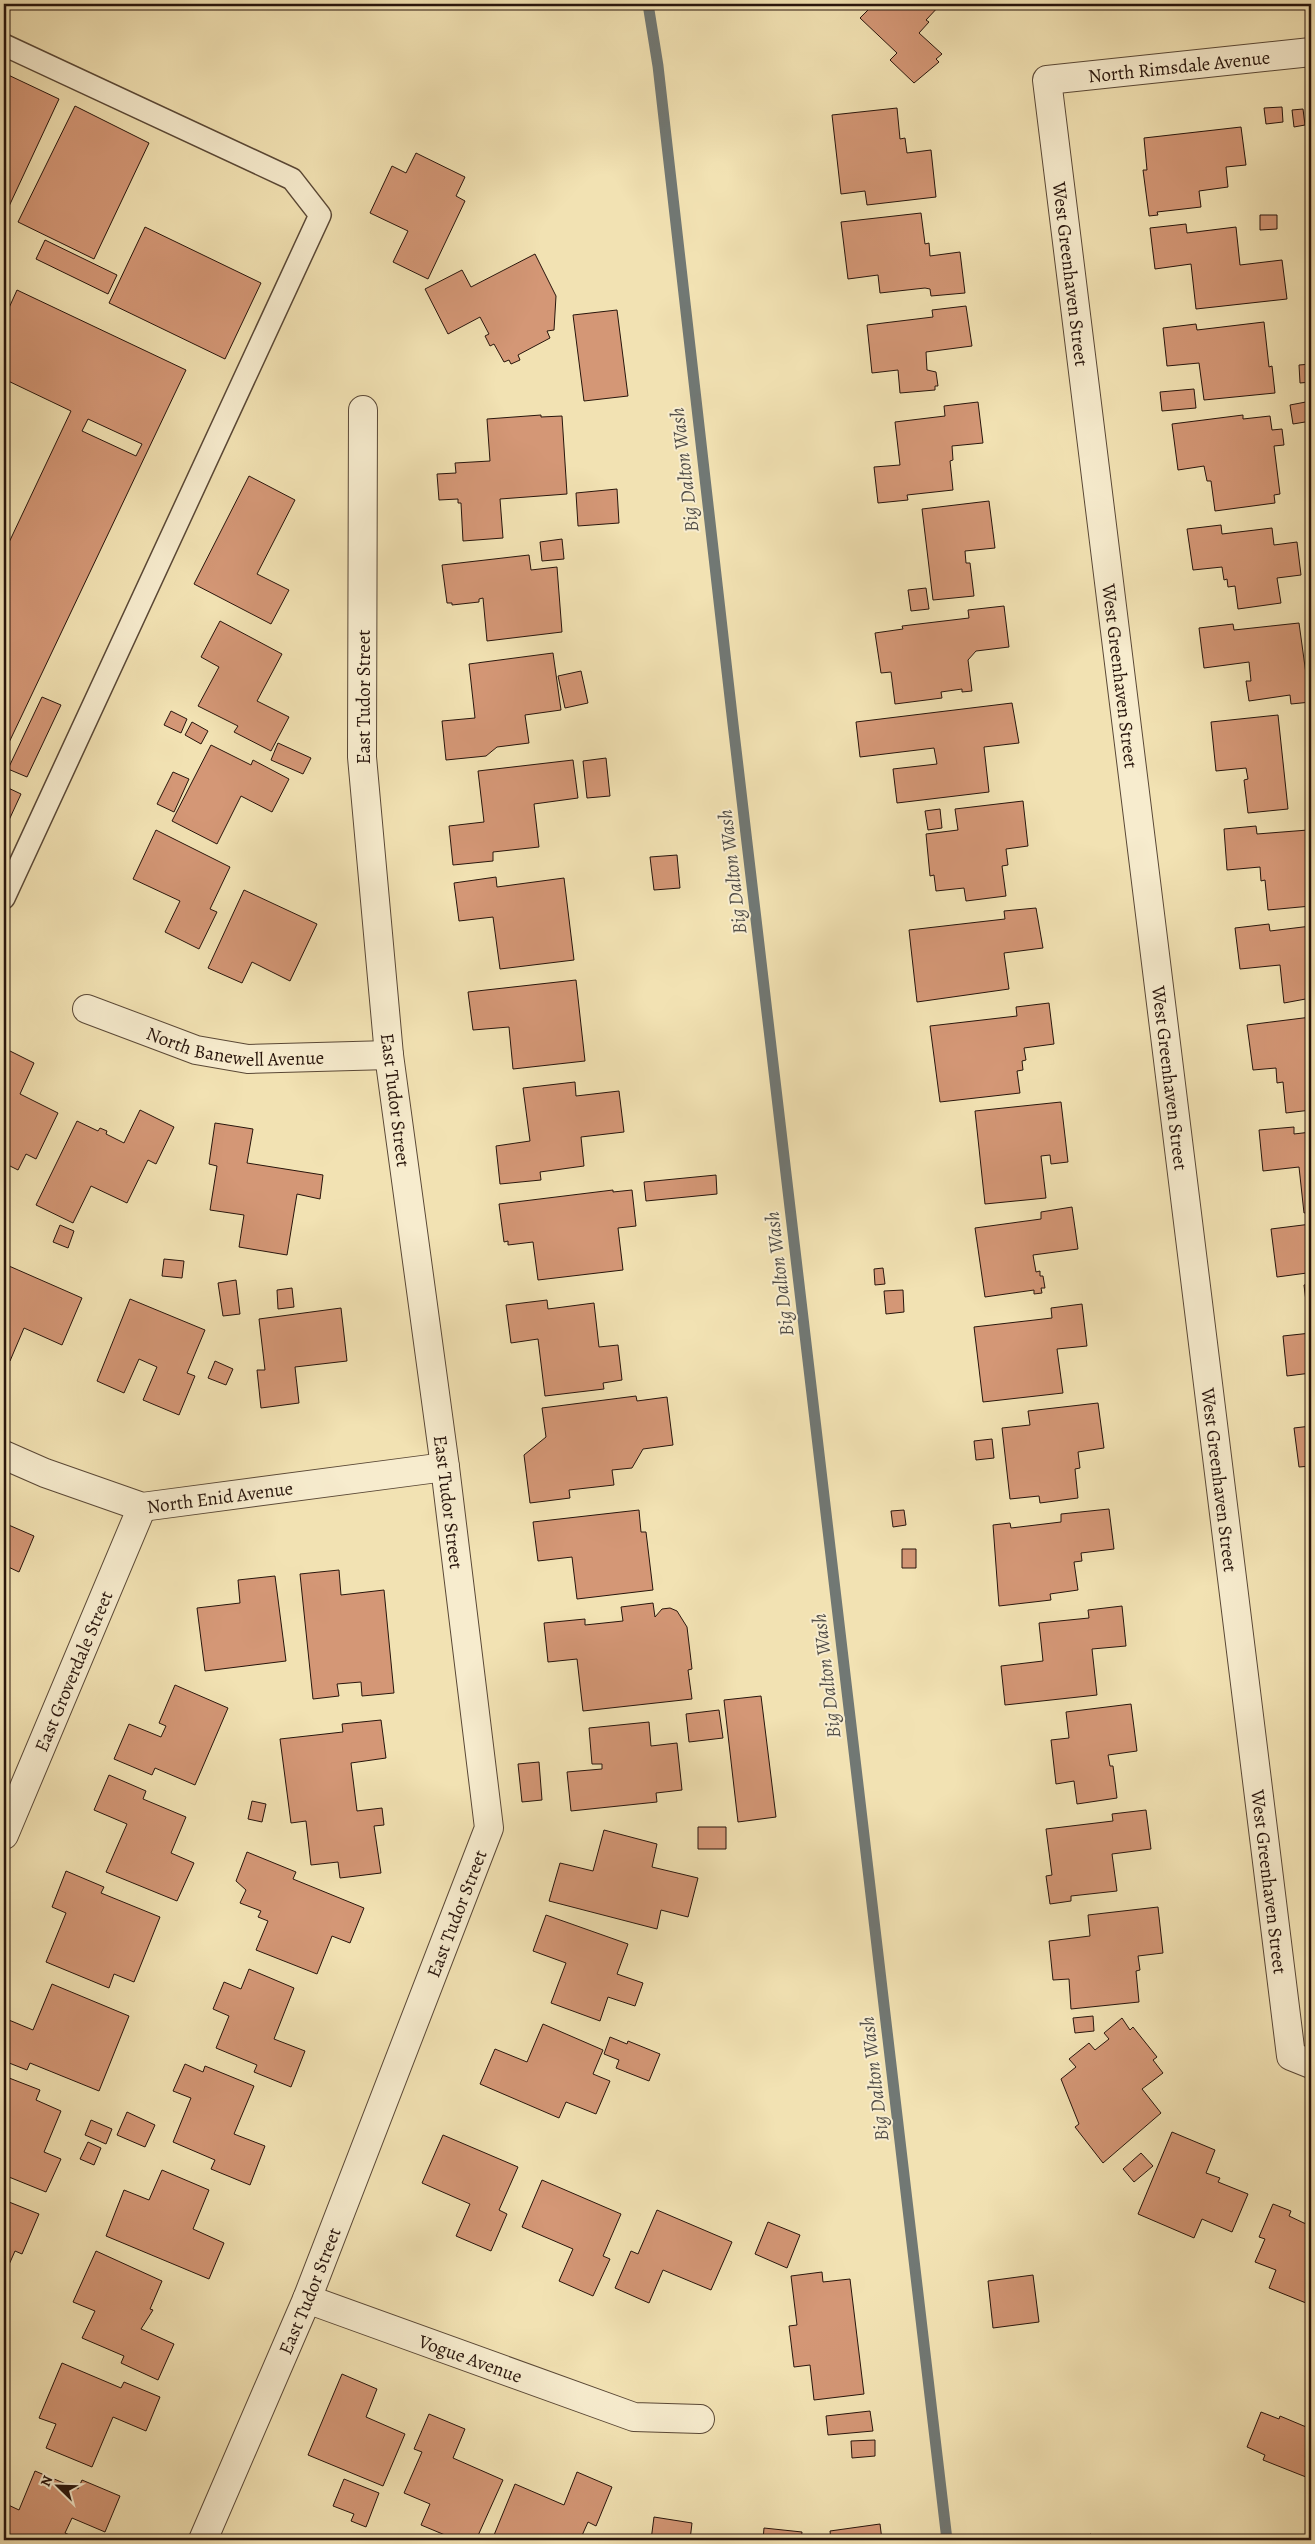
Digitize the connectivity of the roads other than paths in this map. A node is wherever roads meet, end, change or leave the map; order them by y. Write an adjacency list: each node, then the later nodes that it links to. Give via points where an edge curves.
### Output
1 (4, 45): 5 (lane, via 292,179 320,215)
2 (1311, 52): 3 (street, North Rimsdale Avenue)
3 (1046, 80): 12 (street, West Greenhaven Street, via 1291,2056)
4 (363, 410): 7 (street, East Tudor Street, via 362,758)
5 (4, 898)
6 (87, 1009): 7 (street, North Banewell Avenue, via 196,1050 248,1059)
7 (389, 1055): 9 (street, East Tudor Street)
8 (4, 1455): 10 (street, North Enid Avenue)
9 (445, 1467): 10 (street, North Enid Avenue); 13 (street, East Tudor Street, via 489,1828)
10 (142, 1507): 11 (street, East Groverdale Street)
11 (4, 1835)
12 (1311, 2064)
13 (307, 2299): 14 (street, Vogue Avenue, via 634,2417); 15 (street, East Tudor Street)
14 (700, 2419)
15 (203, 2540)

